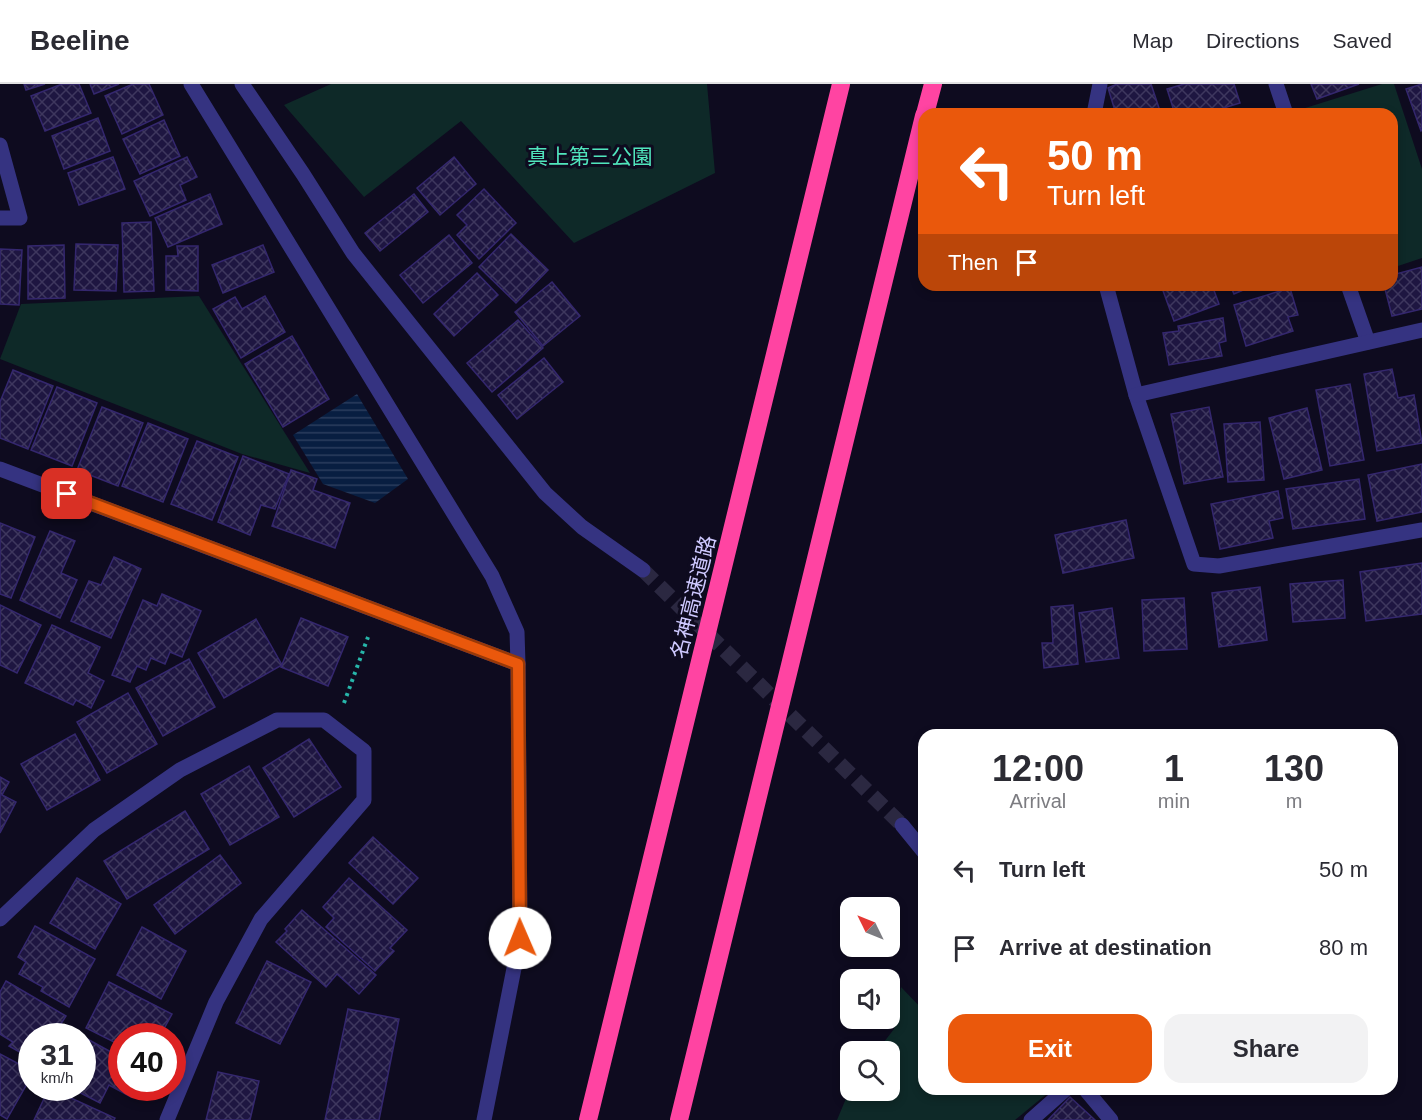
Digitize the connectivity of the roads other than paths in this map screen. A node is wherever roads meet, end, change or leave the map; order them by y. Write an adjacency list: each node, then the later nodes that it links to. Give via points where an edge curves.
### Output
1 (191, 84): 21 (street, via 492,576 517,632)
2 (242, 84): 20 (street, via 353,253 545,493 582,527)
3 (841, 84): 29 (highway, 名神高速道路)
4 (933, 84): 7 (highway)
5 (1100, 84): 8 (street)
6 (1275, 84): 9 (street)
7 (926, 108)
8 (1096, 108)
9 (1284, 108)
10 (918, 140): 30 (highway)
11 (0, 145): 12 (street, via 20,218)
12 (0, 218)
13 (1108, 291): 17 (street)
14 (1350, 291): 16 (street)
15 (1422, 330): 16 (street)
16 (1368, 342): 17 (street)
17 (1136, 395): 19 (street, via 1194,564 1219,566)
18 (0, 469): 21 (street)
19 (1422, 530)
20 (643, 570)
21 (518, 664): 28 (street, via 520,938)
22 (902, 825): 23 (street)
23 (918, 845)
24 (0, 919): 27 (street, via 94,830 180,770 277,720 324,720 364,751 364,800 261,919 216,1002)
25 (1059, 1095): 31 (street)
26 (1090, 1095): 32 (street)
27 (167, 1120)
28 (484, 1120)
29 (588, 1120)
30 (679, 1120)
31 (1031, 1120)
32 (1111, 1120)

